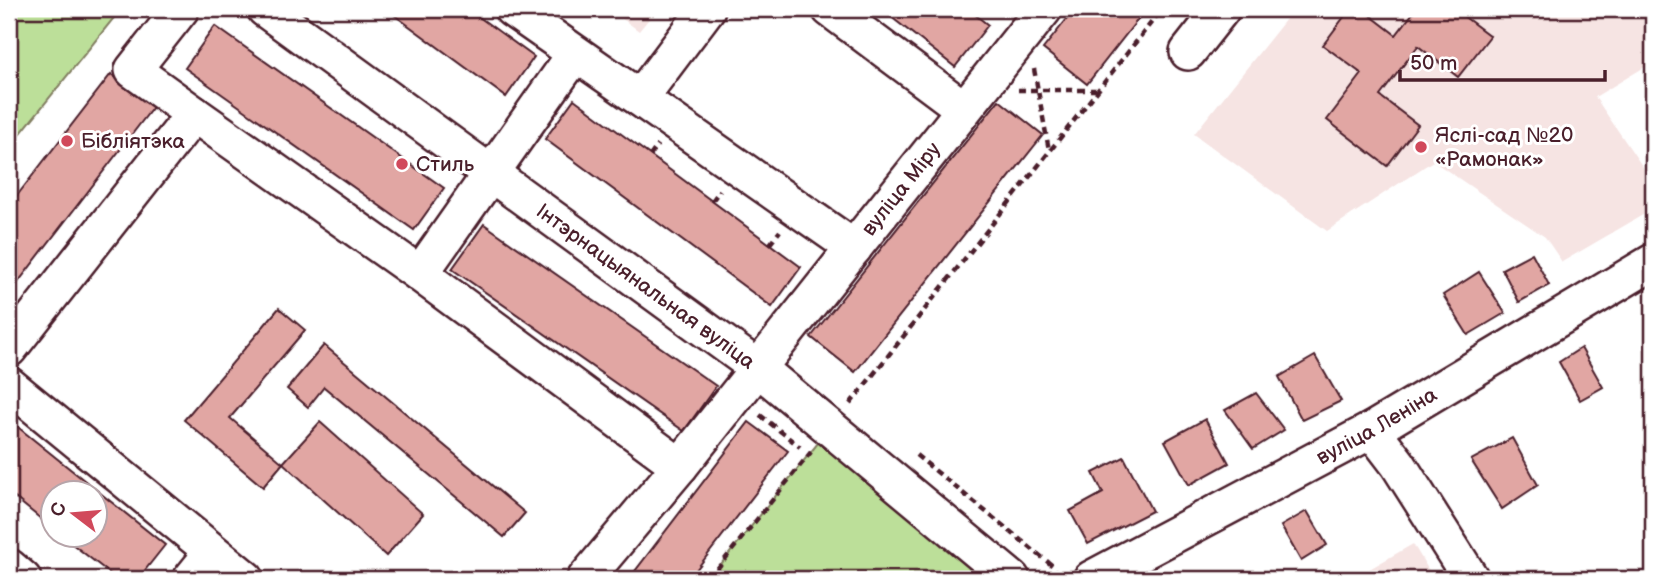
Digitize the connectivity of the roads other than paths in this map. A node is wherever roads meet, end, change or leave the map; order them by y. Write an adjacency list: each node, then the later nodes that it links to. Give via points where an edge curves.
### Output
1 (181, 9): 12 (street, via 133,70)
2 (265, 9): 13 (street, Інтэрнацыянальная вуліца)
3 (512, 9): 9 (street)
4 (707, 9): 10 (street)
5 (830, 9): 11 (street)
6 (1222, 9): 8 (street)
7 (1036, 19): 11 (street, вуліца Міру)
8 (1188, 52)
9 (575, 54): 10 (street); 13 (street)
10 (640, 98): 14 (street)
11 (972, 99): 14 (street, вуліца Міру)
12 (194, 114): 16 (street); 17 (street)
13 (490, 172): 16 (street); 18 (street, Інтэрнацыянальная вуліца)
14 (854, 248): 18 (street, вуліца Міру)
15 (1653, 262): 20 (street, вуліца Леніна)
16 (420, 274): 21 (street)
17 (9, 349)
18 (758, 368): 21 (street, вуліца Міру); 27 (street, Інтэрнацыянальная вуліца)
19 (9, 385): 22 (street)
20 (1372, 430): 28 (street, вуліца Леніна); 29 (street)
21 (680, 466): 26 (street, вуліца Міру)
22 (202, 566): 25 (street)
23 (9, 567): 24 (street)
24 (23, 579)
25 (246, 579)
26 (585, 579)
27 (1012, 579)
28 (1091, 579)
29 (1471, 579)

